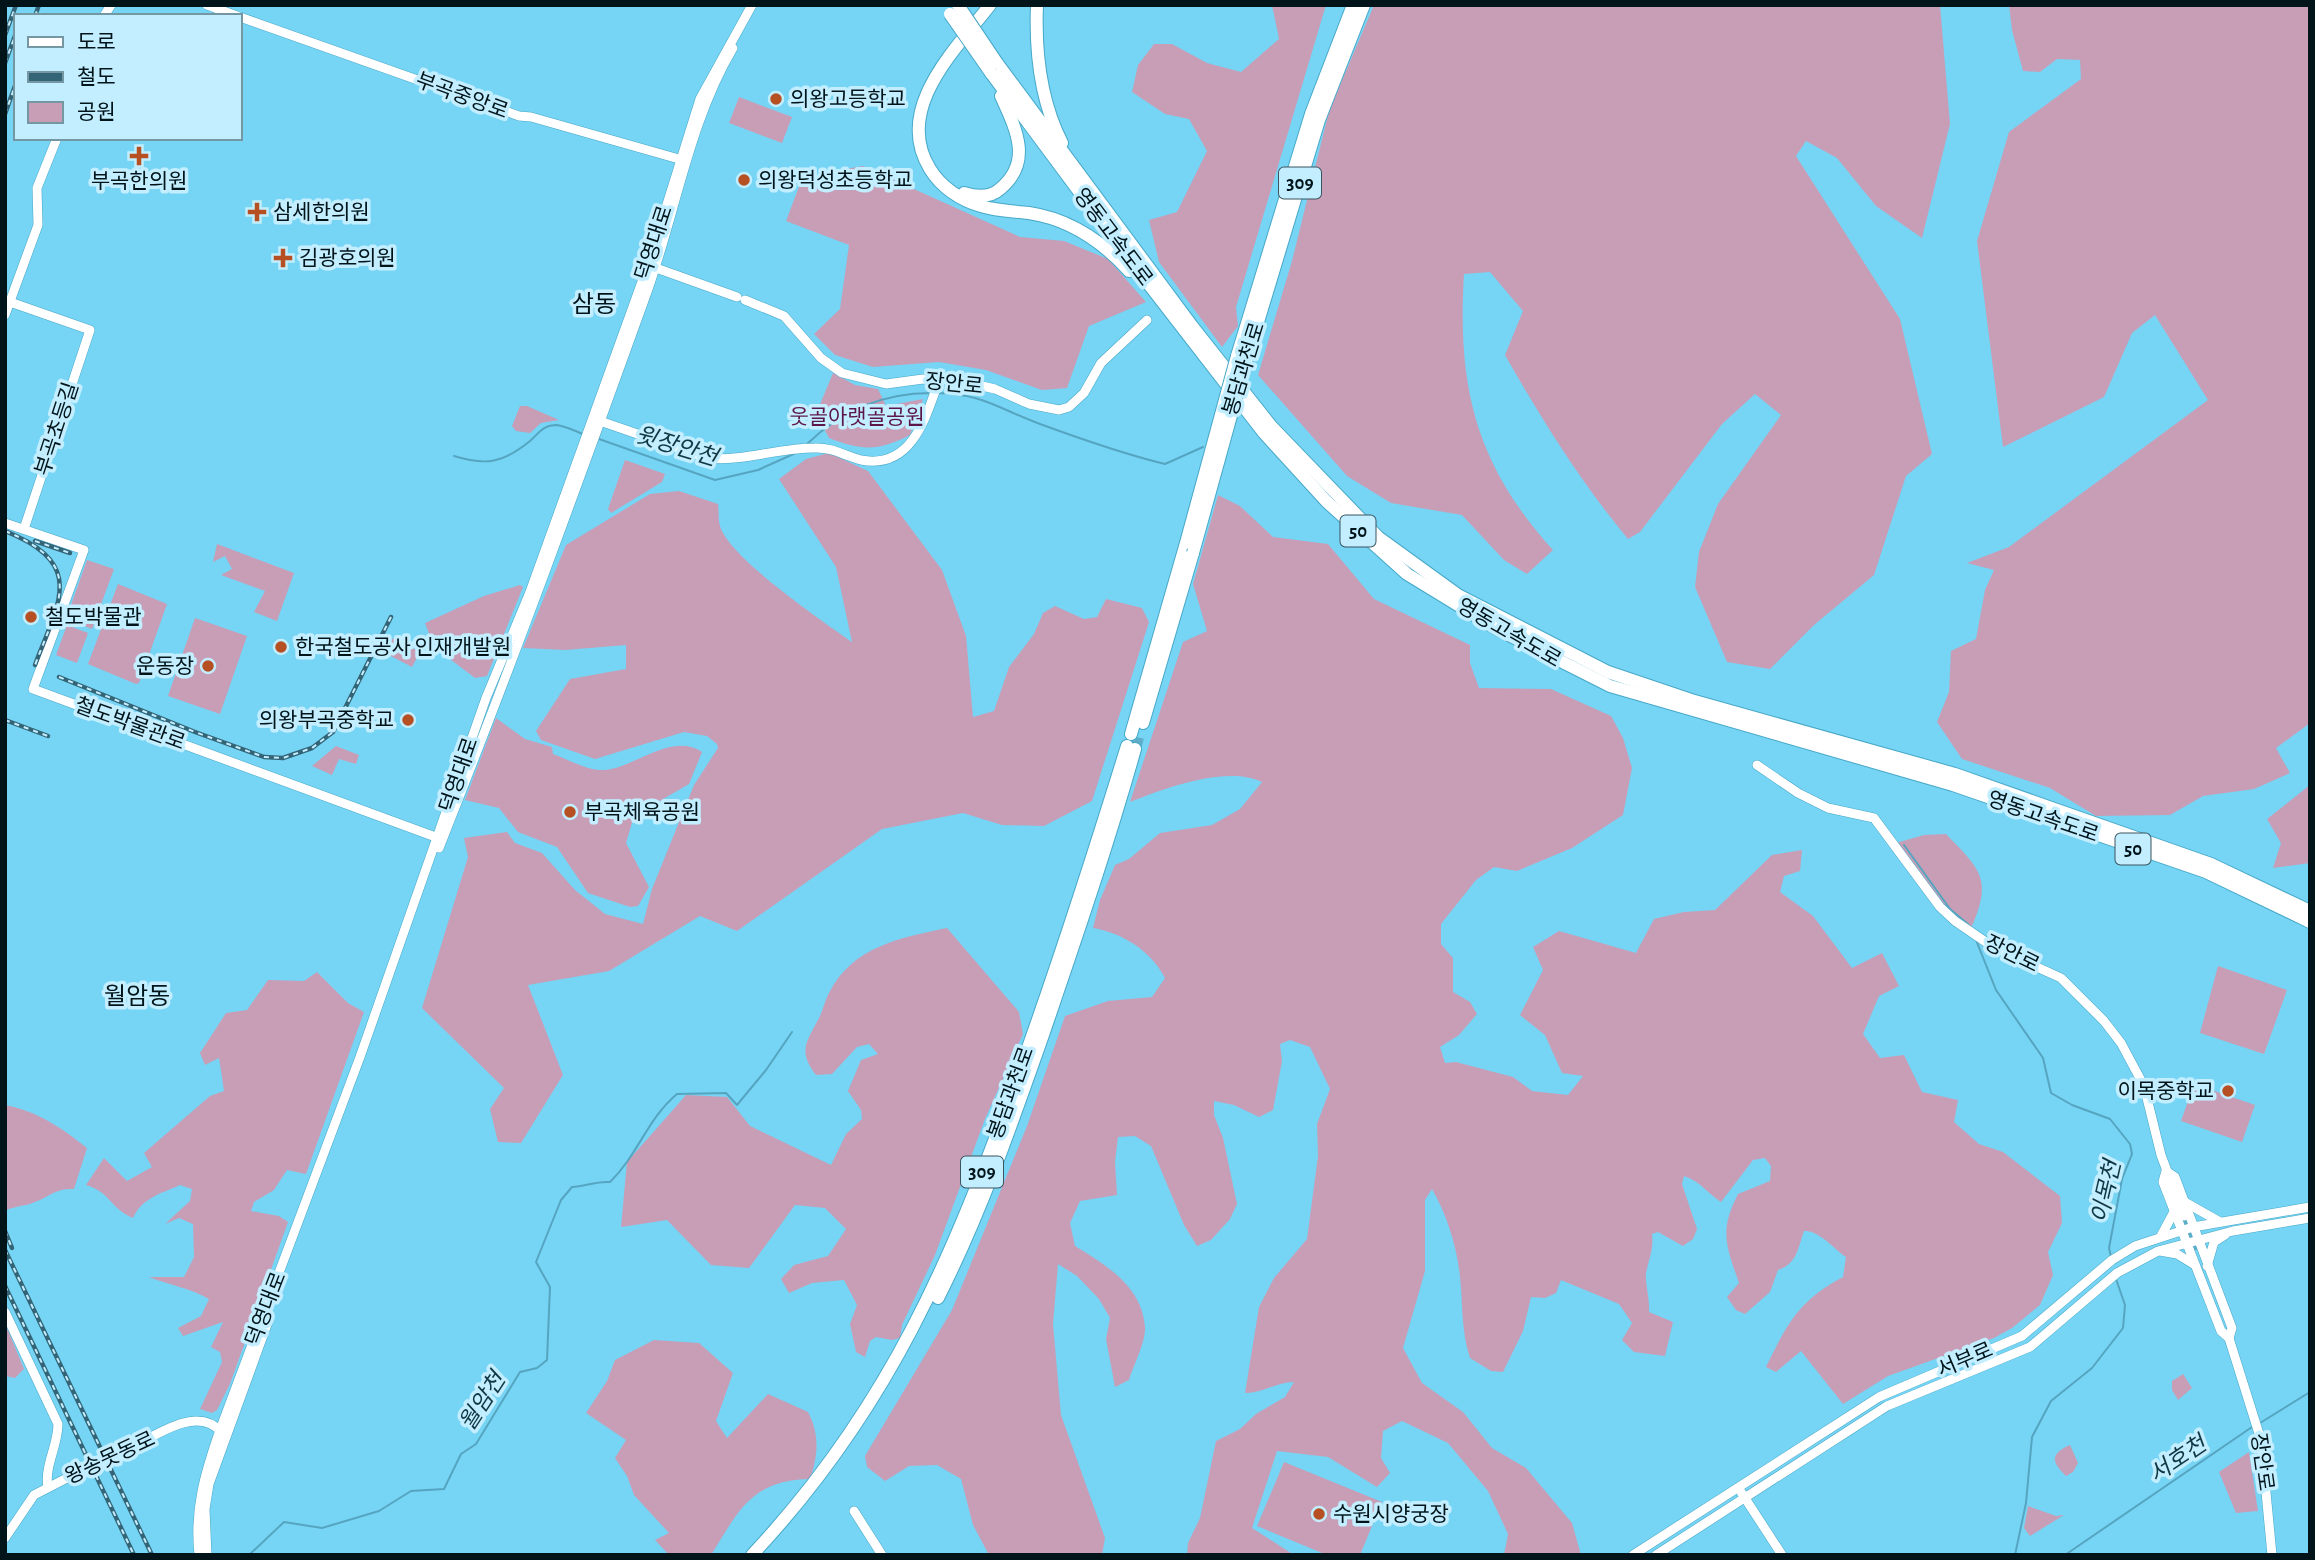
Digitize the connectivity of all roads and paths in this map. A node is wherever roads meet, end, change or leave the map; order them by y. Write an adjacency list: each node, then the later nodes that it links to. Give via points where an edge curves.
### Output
1 (207, 5): 10 (street, 부곡중앙로)
2 (752, 5): 14 (street, 덕영대로, via 700,99)
3 (759, 5): 14 (street, 덕영대로, via 706,101)
4 (990, 5): 20 (highway, via 925,97 917,138 924,160 948,190 964,200 1052,218 1093,237)
5 (996, 5): 12 (highway, via 938,85 923,118 922,136 937,171 950,185 981,197 995,194 1007,184 1017,171 1021,154)
6 (1037, 5): 15 (highway, via 1037,54 1044,96)
7 (1353, 5): 21 (highway, 봉담과천로 / 309, via 1311,114)
8 (1364, 5): 21 (highway, 봉담과천로 / 309, via 1319,120)
9 (950, 8): 12 (highway, 영동고속도로 / 50, bridge)
10 (232, 14)
11 (242, 17): 14 (street, 부곡중앙로, via 519,116)
12 (994, 68): 15 (highway, 영동고속도로 / 50); 20 (highway, 영동고속도로 / 50)
13 (56, 140): 17 (street, via 37,188 38,225)
14 (684, 160): 16 (street, 덕영대로); 23 (street, 덕영대로)
15 (1082, 181): 27 (highway, 영동고속도로 / 50, via 1271,426 1378,537 1416,567 1501,620 1608,672)
16 (656, 268): 22 (street, 장안로, via 784,316 821,358 842,373 886,384); 23 (street, 덕영대로)
17 (10, 302): 18 (street); 25 (street, 부곡초등길, via 90,330)
18 (5, 315)
19 (1147, 320): 22 (street, 장안로, via 1101,363 1084,393 1069,407 1059,410 1029,404 975,383)
20 (1180, 325): 27 (highway, 영동고속도로 / 50, via 1264,433 1327,502 1407,574 1497,629 1609,686)
21 (1241, 360): 26 (highway, 봉담과천로 / 309, bridge)
22 (938, 383): 23 (street, via 917,438 896,456 869,461 817,447 725,460 707,458)
23 (595, 423): 30 (street, 덕영대로)
24 (5, 523): 25 (street, 철도박물관로)
25 (24, 528): 30 (street, 철도박물관로, via 84,550 33,689)
26 (1133, 742): 60 (highway, 봉담과천로 / 309, via 1039,1017 944,1268 914,1330 857,1426 786,1519); 61 (highway, 봉담과천로 / 309, via 1108,839 1012,1123 949,1277 918,1340 859,1436)
27 (1890, 761): 29 (highway, 영동고속도로 / 50)
28 (1757, 765): 35 (street, 장안로, via 1828,808 1874,818 1955,921 1993,947 2072,985 2115,1036 2134,1067 2148,1098)
29 (1954, 779): 31 (highway, 영동고속도로 / 50, via 2206,872); 32 (highway, 영동고속도로 / 50, via 2211,864)
30 (440, 839): 53 (street, 덕영대로)
31 (2279, 906): 33 (highway, 영동고속도로 / 50); 34 (highway)
32 (2310, 911)
33 (2310, 922)
34 (2310, 928)
35 (2166, 1171): 36 (street, via 2175,1177); 38 (street, via 2163,1182); 39 (street, 장안로)
36 (2183, 1201): 41 (street); 42 (street)
37 (2310, 1207): 41 (street, 서부로)
38 (2175, 1210): 43 (street); 45 (street)
39 (2184, 1216)
40 (2310, 1218): 44 (street, 서부로)
41 (2220, 1222): 42 (street, 서부로)
42 (2193, 1227): 43 (street, 서부로); 46 (street)
43 (2183, 1230): 45 (street, 서부로); 46 (street)
44 (2233, 1231): 46 (street, 서부로); 50 (street, via 2214,1242)
45 (2161, 1236): 47 (street, via 2168,1240); 55 (street, 서부로, via 2112,1260 2022,1336 1879,1397)
46 (2192, 1240): 47 (street, 서부로); 49 (street); 50 (street)
47 (2158, 1251): 49 (street, via 2177,1254); 55 (street, 서부로, via 2118,1273 2030,1347 1887,1406)
48 (2198, 1254): 52 (street, 장안로)
49 (2196, 1266): 52 (street, via 2221,1331)
50 (2207, 1266): 52 (street, via 2232,1328)
51 (5, 1312): 54 (street, 왕송못동로, via 58,1424 58,1441 46,1476)
52 (2230, 1338): 66 (street, 장안로, via 2261,1440)
53 (222, 1433): 54 (street, 왕송못동로, bridge, via 212,1423 189,1420); 58 (street, 덕영대로, via 202,1482 197,1510); 59 (street, 덕영대로, via 205,1509)
54 (48, 1487): 57 (street, via 34,1495)
55 (1741, 1492): 63 (street, 서부로); 64 (street, 서부로); 65 (street)
56 (853, 1511): 62 (street)
57 (5, 1538)
58 (199, 1555)
59 (207, 1555)
60 (752, 1555)
61 (763, 1555)
62 (883, 1555)
63 (1633, 1555)
64 (1656, 1555)
65 (1782, 1555)
66 (2272, 1555)

